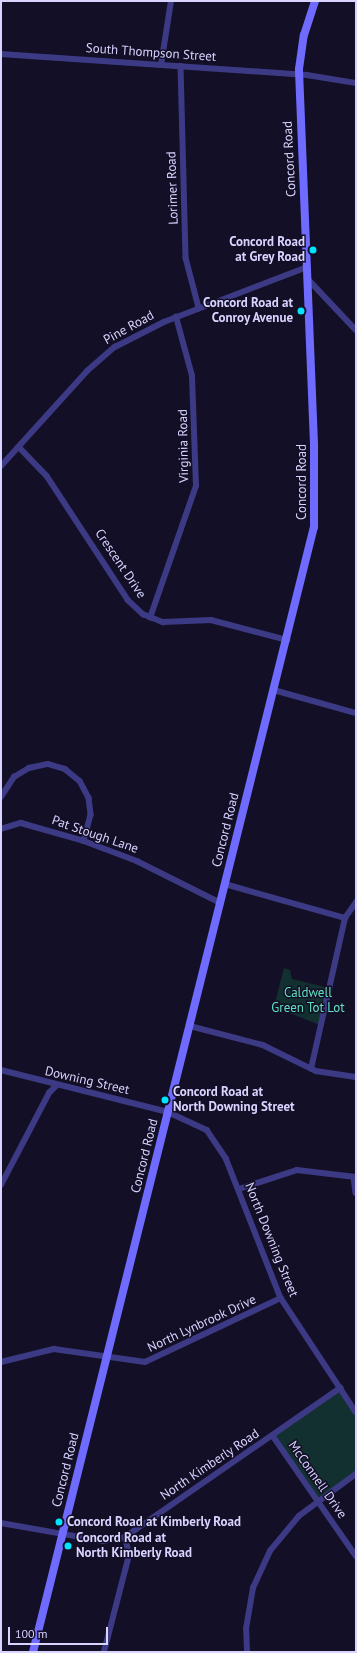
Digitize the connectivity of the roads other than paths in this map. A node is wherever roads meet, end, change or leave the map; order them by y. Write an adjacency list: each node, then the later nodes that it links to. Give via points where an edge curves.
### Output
1 (171, 1): 4 (street)
2 (315, 1): 6 (main road, Concord Road, via 304,35)
3 (1, 54): 4 (street, South Thompson Street)
4 (161, 65): 5 (street, South Thompson Street)
5 (181, 66): 6 (street, South Thompson Street); 10 (street, Lorimer Road, via 186,258)
6 (299, 74): 7 (street, South Thompson Street); 8 (main road, Concord Road)
7 (356, 83)
8 (307, 267): 9 (main road, Concord Road); 10 (street, Pine Road)
9 (307, 278): 12 (street); 16 (main road, Concord Road, via 315,513)
10 (199, 308): 11 (street, Pine Road)
11 (176, 317): 13 (street, Pine Road, via 125,341 99,359); 15 (street, Virginia Road, via 192,376 196,486)
12 (356, 330)
13 (18, 447): 14 (street, Pine Road); 15 (street, Crescent Drive, via 61,495 128,600)
14 (1, 466)
15 (150, 618): 16 (street, Crescent Drive, via 167,622 211,620)
16 (287, 640): 17 (main road, Concord Road)
17 (274, 690): 18 (street); 23 (main road, Concord Road)
18 (356, 713)
19 (1, 797): 22 (street, via 14,777 29,768 48,764 65,769 80,781 89,798 91,815)
20 (1, 821): 21 (street)
21 (2, 828): 22 (street, Pat Stough Lane, via 29,825)
22 (84, 841): 25 (street, Pat Stough Lane, via 137,861)
23 (225, 884): 25 (main road, Concord Road); 26 (street)
24 (356, 902): 26 (street)
25 (221, 903): 27 (main road, Concord Road)
26 (345, 918): 28 (street)
27 (190, 1026): 28 (street, via 263,1044); 32 (main road, Concord Road)
28 (311, 1069): 30 (street)
29 (1, 1070): 31 (street, Downing Street)
30 (356, 1077)
31 (56, 1085): 32 (street, Downing Street, via 64,1084); 34 (street, via 49,1093 22,1151)
32 (168, 1112): 35 (street, North Downing Street, via 199,1123 215,1139); 38 (main road, Concord Road)
33 (355, 1177): 35 (street, via 297,1170); 36 (street)
34 (1, 1185)
35 (239, 1189): 37 (street, North Downing Street)
36 (356, 1193)
37 (281, 1298): 38 (street, North Lynbrook Drive, via 152,1360 131,1362); 40 (street, North Downing Street)
38 (108, 1355): 39 (street, North Lynbrook Drive, via 54,1349); 46 (main road, Concord Road)
39 (1, 1362)
40 (340, 1388): 41 (street, North Downing Street); 42 (street, North Kimberly Road)
41 (356, 1412)
42 (273, 1436): 44 (street, McConnell Drive); 47 (street, North Kimberly Road)
43 (356, 1474): 44 (street)
44 (318, 1501): 48 (street, McConnell Drive); 51 (street, via 281,1534 262,1564 248,1614)
45 (1, 1523): 46 (street, North Kimberly Road)
46 (62, 1534): 47 (street, North Kimberly Road, via 103,1541); 49 (main road, Concord Road)
47 (125, 1537): 50 (street, via 129,1555)
48 (356, 1556)
49 (33, 1652)
50 (104, 1652)
51 (246, 1652)

